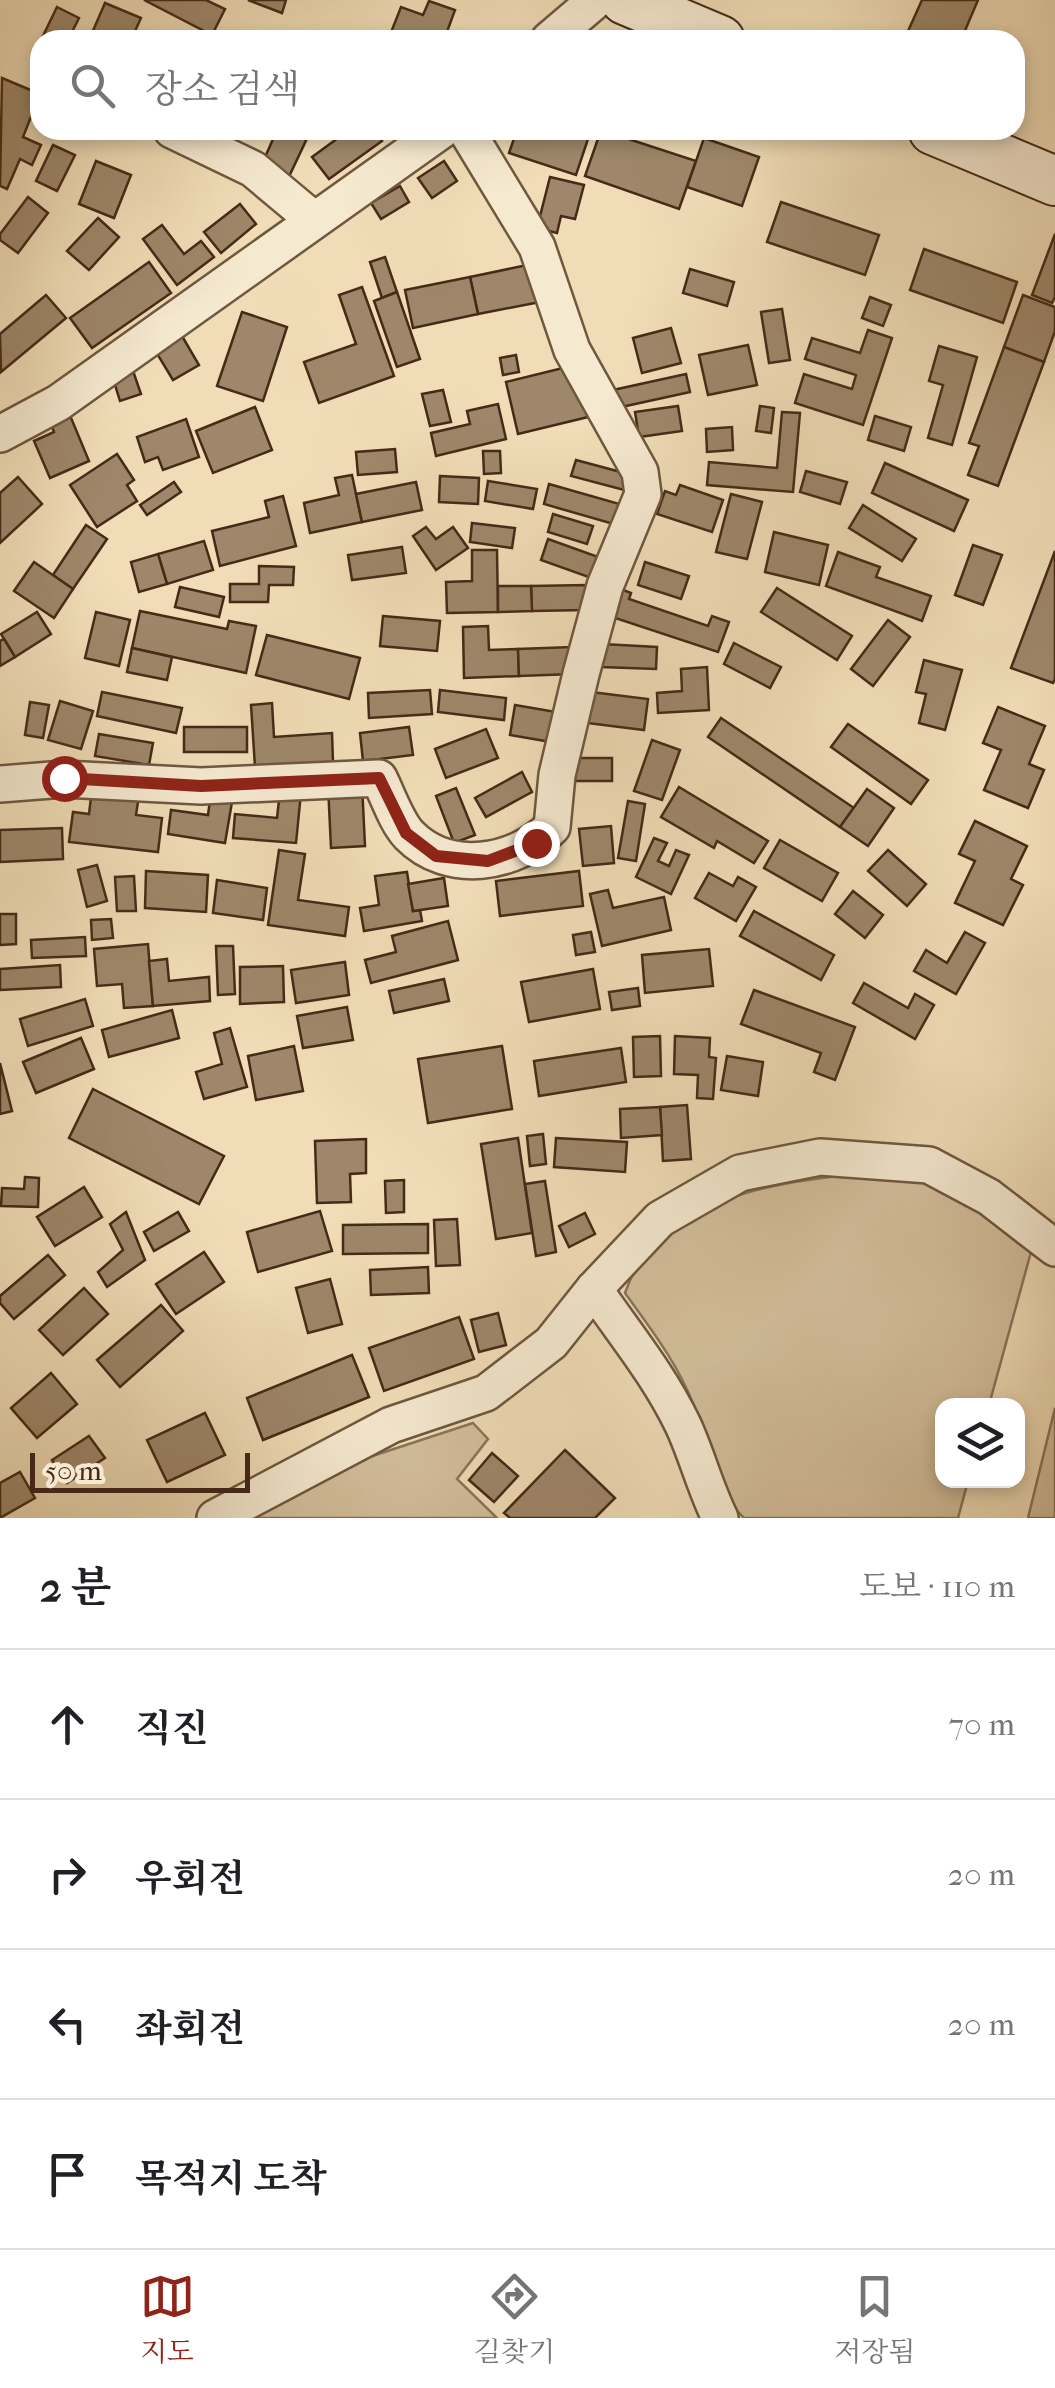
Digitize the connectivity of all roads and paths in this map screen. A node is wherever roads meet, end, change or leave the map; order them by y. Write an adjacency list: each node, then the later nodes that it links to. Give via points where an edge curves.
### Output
1 (596, 0): 3 (street)
2 (625, 0): 4 (street)
3 (561, 30)
4 (696, 30)
5 (193, 140): 10 (street, via 253,169)
6 (429, 140): 10 (street)
7 (472, 140): 12 (street, via 537,247 572,350 640,472 644,494 604,586 556,776 552,827 536,843 488,861 436,856 406,833 379,778 201,786 64,778)
8 (958, 140): 9 (street)
9 (1055, 181)
10 (314, 220): 11 (street, via 58,403)
11 (0, 434)
12 (0, 784)
13 (1055, 1248): 14 (street, via 989,1197 929,1165 820,1156 740,1174 660,1220)
14 (594, 1289): 15 (street, via 550,1343 486,1393 391,1426); 16 (street, via 650,1364 685,1428)
15 (215, 1518)
16 (720, 1518)

